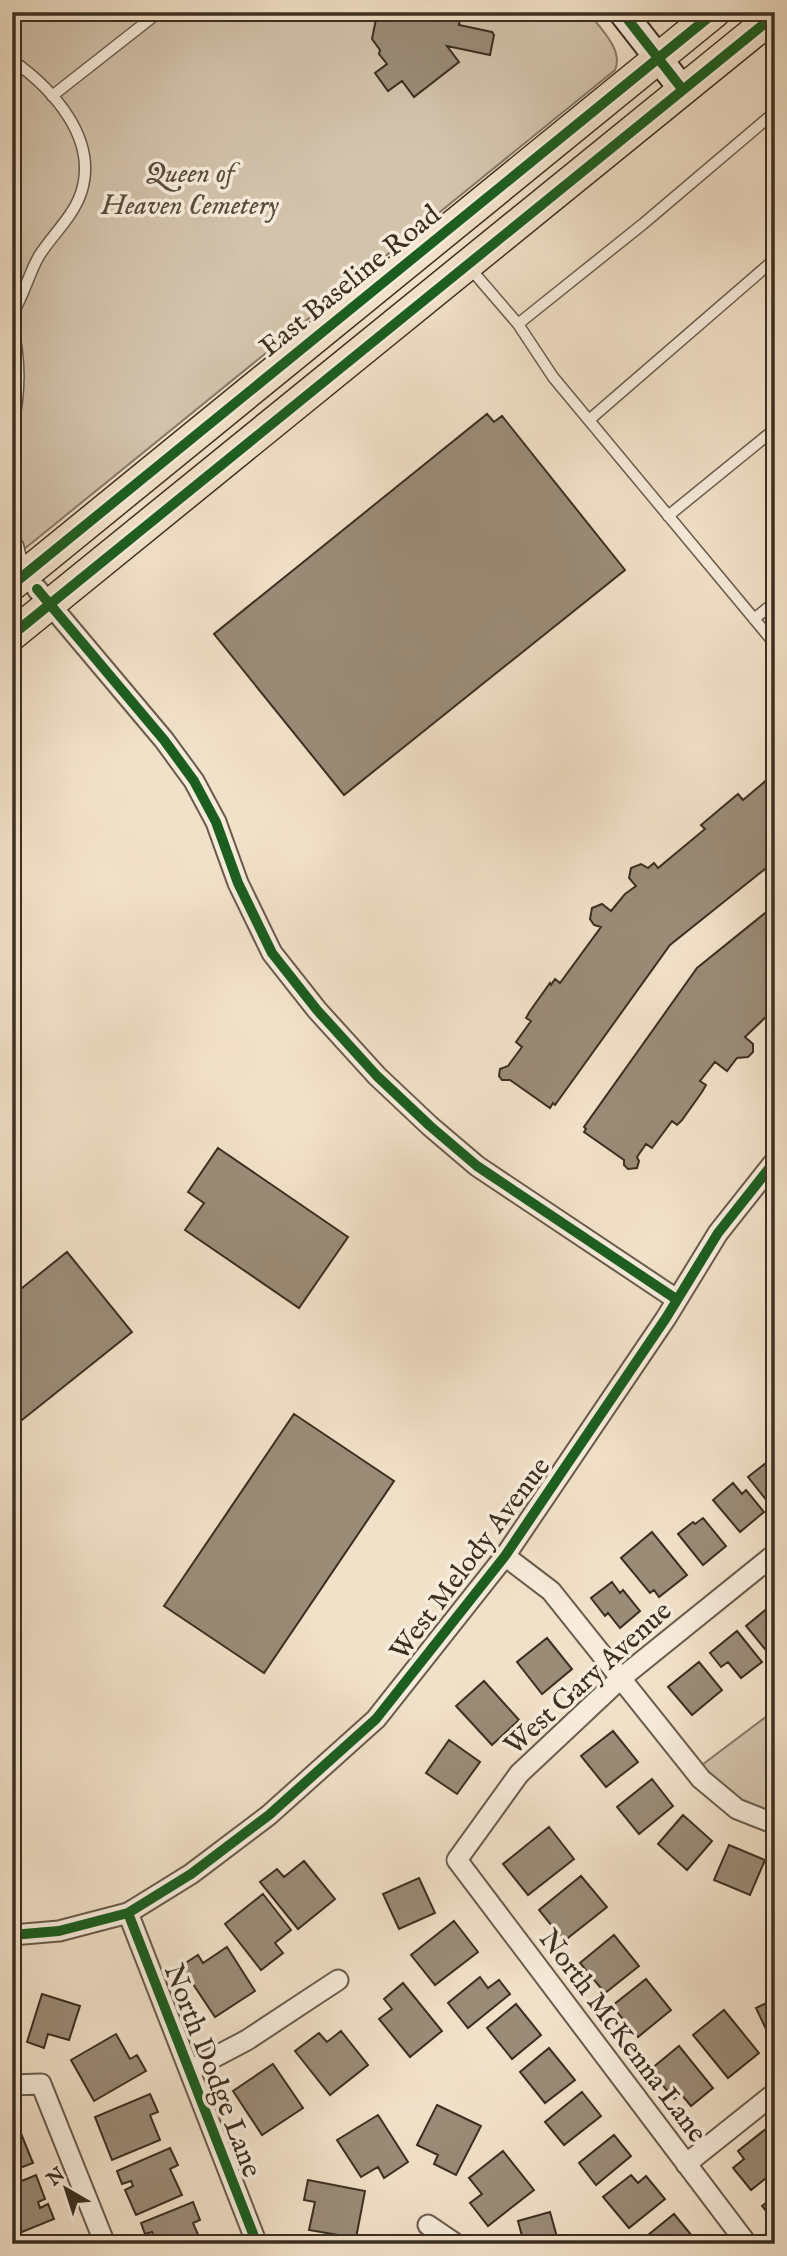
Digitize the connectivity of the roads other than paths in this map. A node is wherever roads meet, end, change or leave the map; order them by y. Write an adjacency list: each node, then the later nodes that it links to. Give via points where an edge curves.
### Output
1 (159, 12): 8 (lane)
2 (622, 12): 5 (street)
3 (715, 12): 5 (main road, East Baseline Road)
4 (775, 15): 7 (main road, East Baseline Road)
5 (659, 58): 7 (street); 20 (main road, East Baseline Road)
6 (12, 60): 8 (lane)
7 (683, 90): 11 (main road, East Baseline Road)
8 (52, 96): 12 (lane, via 73,121 82,147 83,182 69,217 38,258)
9 (775, 112): 13 (lane)
10 (775, 259): 15 (lane)
11 (467, 264): 13 (lane); 20 (main road, East Baseline Road)
12 (12, 314)
13 (518, 324): 15 (lane)
14 (12, 325): 17 (lane, via 19,381)
15 (589, 420): 18 (lane)
16 (775, 429): 18 (lane)
17 (12, 430)
18 (668, 516): 22 (lane)
19 (12, 538): 20 (lane, via 18,545)
20 (27, 584): 23 (main road, East Baseline Road); 26 (street, via 164,740 194,781 272,953 317,1010 377,1076 477,1166)
21 (775, 602): 22 (lane)
22 (754, 619): 24 (lane)
23 (12, 635)
24 (775, 644)
25 (775, 1161): 26 (street, West Melody Avenue, via 718,1233)
26 (676, 1299): 28 (street, West Melody Avenue)
27 (775, 1554): 29 (street, West Gary Avenue)
28 (505, 1556): 29 (street, via 551,1591); 32 (street, West Melody Avenue, via 376,1719 268,1815 191,1874)
29 (620, 1679): 30 (street, via 701,1779 737,1809); 31 (street, West Gary Avenue, via 519,1774)
30 (775, 1824)
31 (457, 1860): 38 (street, North McKenna Lane)
32 (128, 1913): 33 (street, West Melody Avenue, via 59,1931); 35 (street, North Dodge Lane)
33 (12, 1935)
34 (338, 1980): 35 (street, via 247,2040)
35 (190, 2070): 41 (street, North Dodge Lane)
36 (12, 2085): 40 (street, via 41,2084)
37 (775, 2093): 38 (street)
38 (686, 2164): 43 (street, North McKenna Lane)
39 (428, 2225): 42 (street)
40 (105, 2244)
41 (257, 2244)
42 (456, 2244)
43 (747, 2244)

